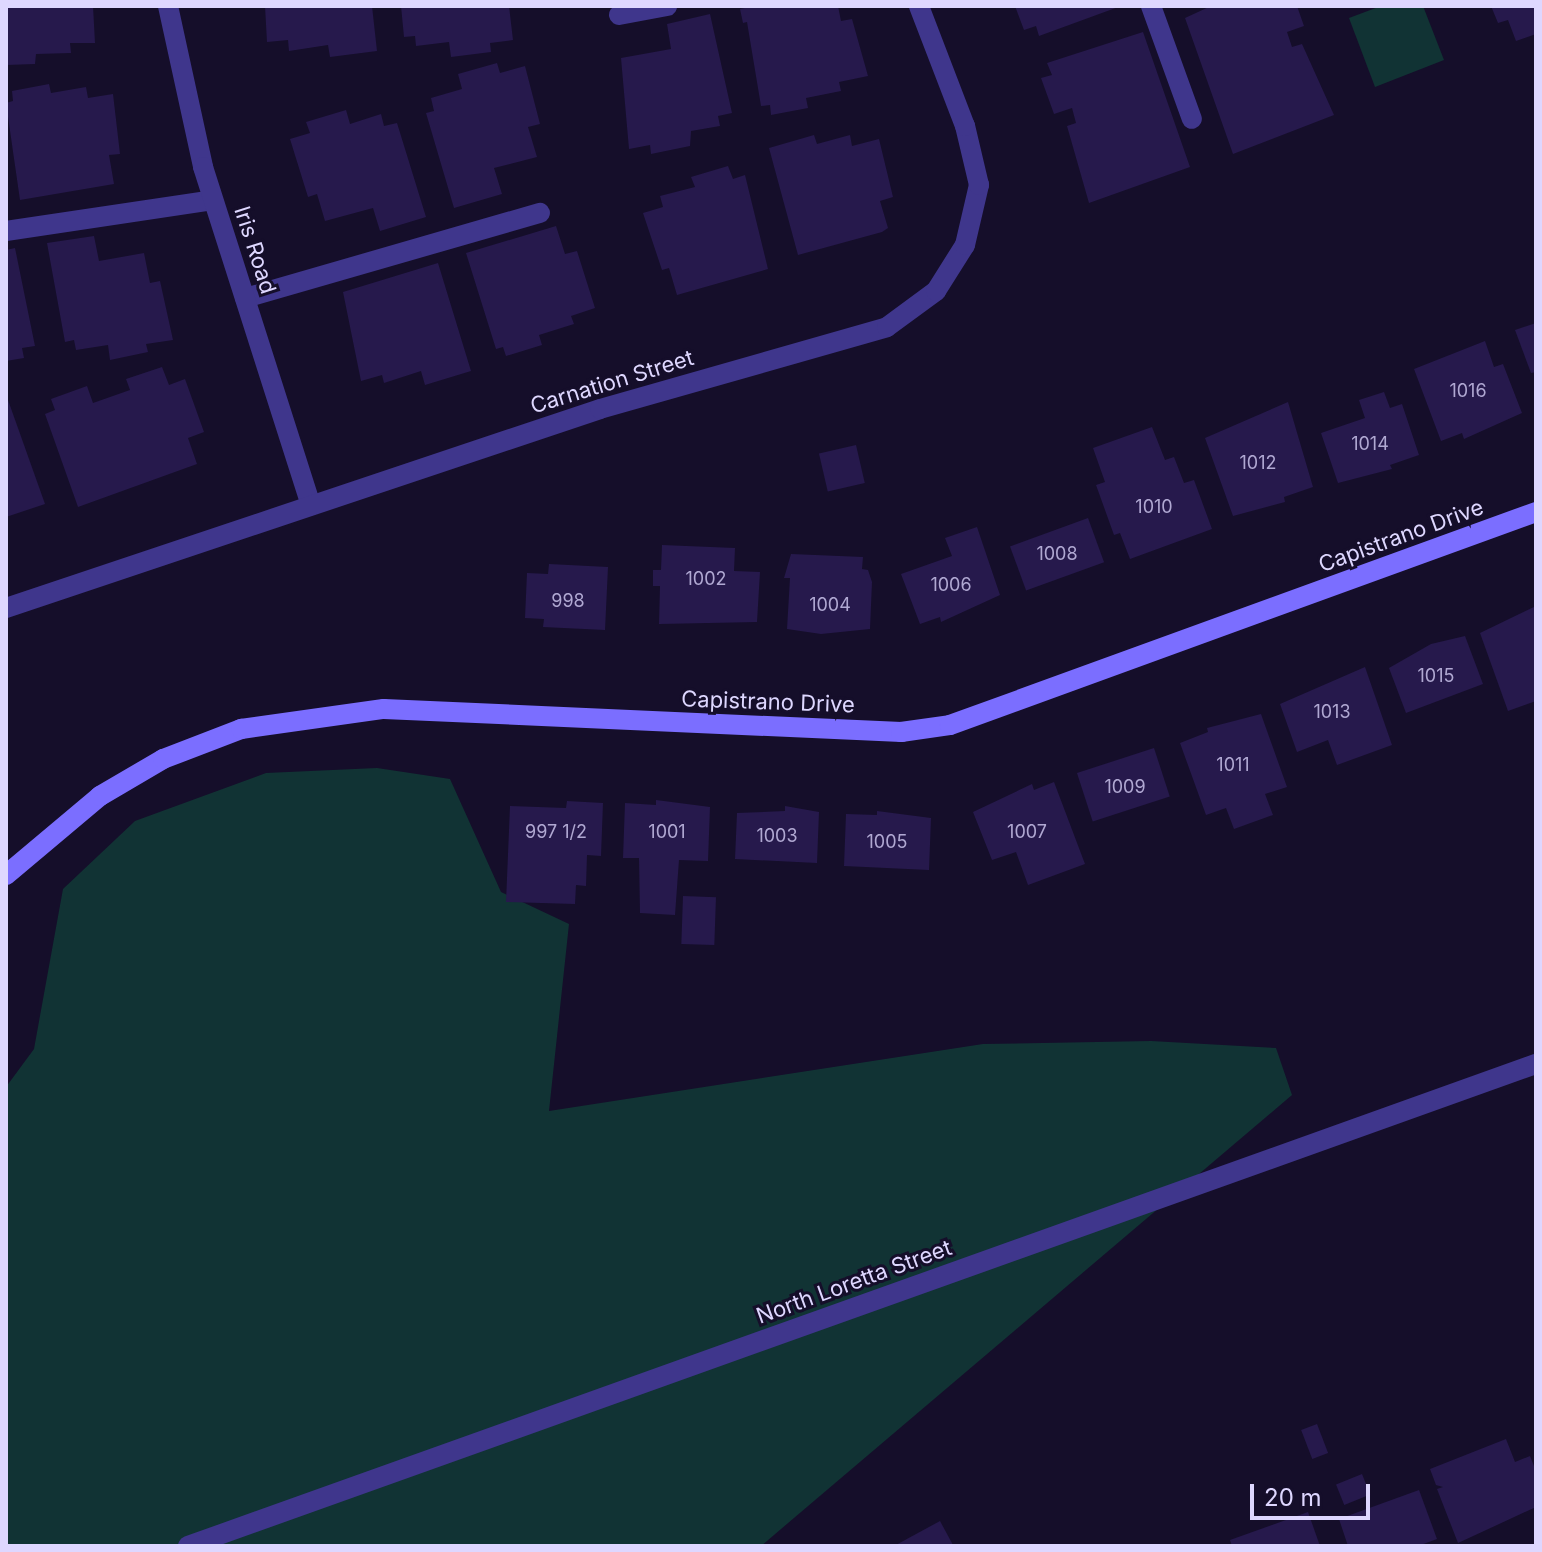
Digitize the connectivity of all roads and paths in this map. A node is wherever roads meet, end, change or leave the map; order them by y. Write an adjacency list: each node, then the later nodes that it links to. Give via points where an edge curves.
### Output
1 (168, 6): 7 (street, Iris Road)
2 (667, 6): 5 (street)
3 (919, 6): 11 (street, Carnation Street, via 965,126 979,185 965,245 936,291 887,327 600,409)
4 (1151, 6): 6 (street)
5 (619, 15)
6 (1192, 119)
7 (213, 200): 9 (street); 10 (street, Iris Road)
8 (540, 213): 10 (street)
9 (6, 231)
10 (245, 298): 11 (street, Iris Road)
11 (311, 505): 13 (street, Carnation Street)
12 (1536, 512): 14 (street, Capistrano Drive, via 950,725 901,732 384,709 241,729 163,759 100,796)
13 (6, 608)
14 (6, 875)
15 (1536, 1064): 16 (street, North Loretta Street)
16 (188, 1546)

